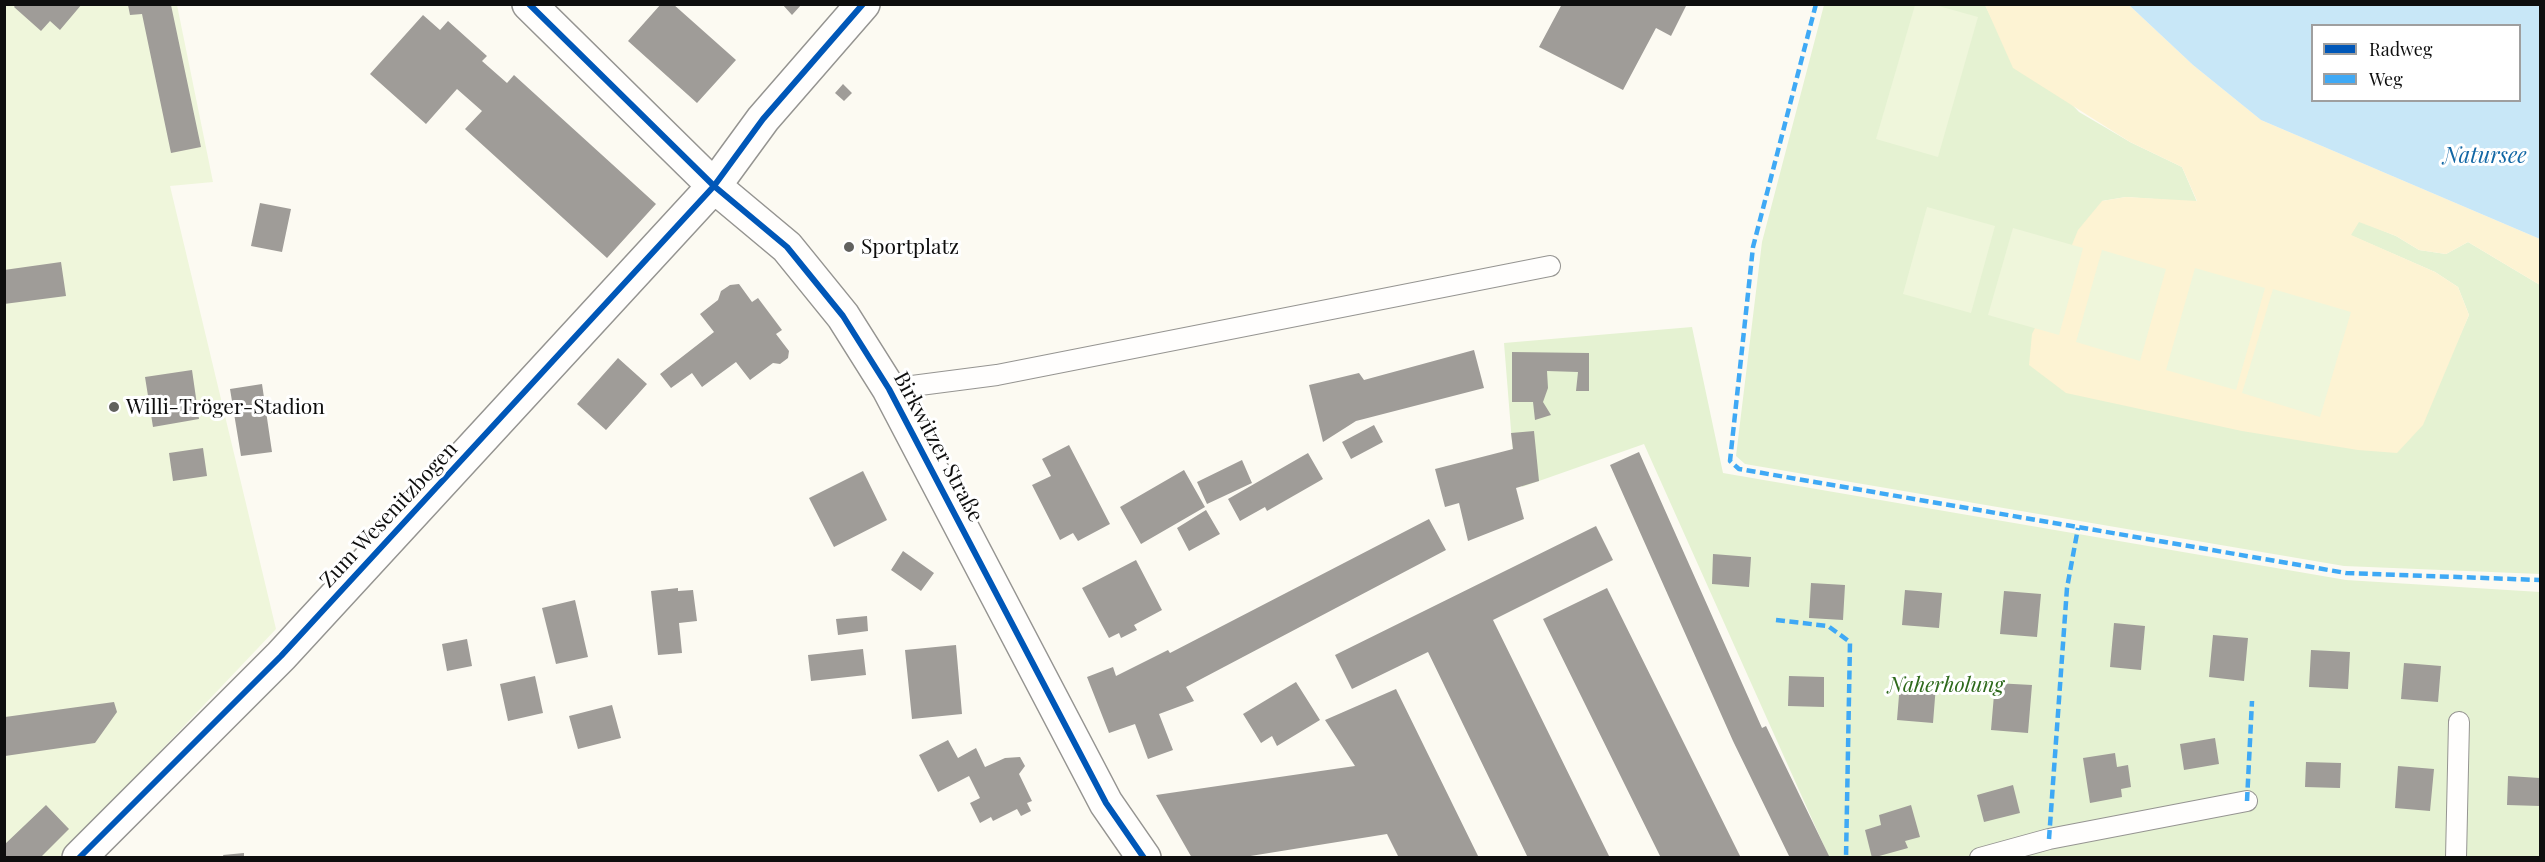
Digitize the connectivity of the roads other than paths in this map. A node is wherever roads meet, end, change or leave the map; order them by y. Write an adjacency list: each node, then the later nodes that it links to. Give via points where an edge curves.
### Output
1 (529, 4): 3 (street, Birkwitzer Straße)
2 (863, 4): 3 (street, Zum Wesenitzbogen, via 763,119)
3 (714, 186): 5 (street, Birkwitzer Straße, via 794,256 843,316); 8 (street, Zum Wesenitzbogen, via 281,656)
4 (1550, 266): 5 (lane, via 997,375)
5 (889, 389): 9 (street, Birkwitzer Straße, via 1106,803)
6 (2459, 722): 11 (lane)
7 (2247, 801): 10 (lane, via 2049,839)
8 (79, 858)
9 (1144, 858)
10 (1980, 858)
11 (2456, 858)

